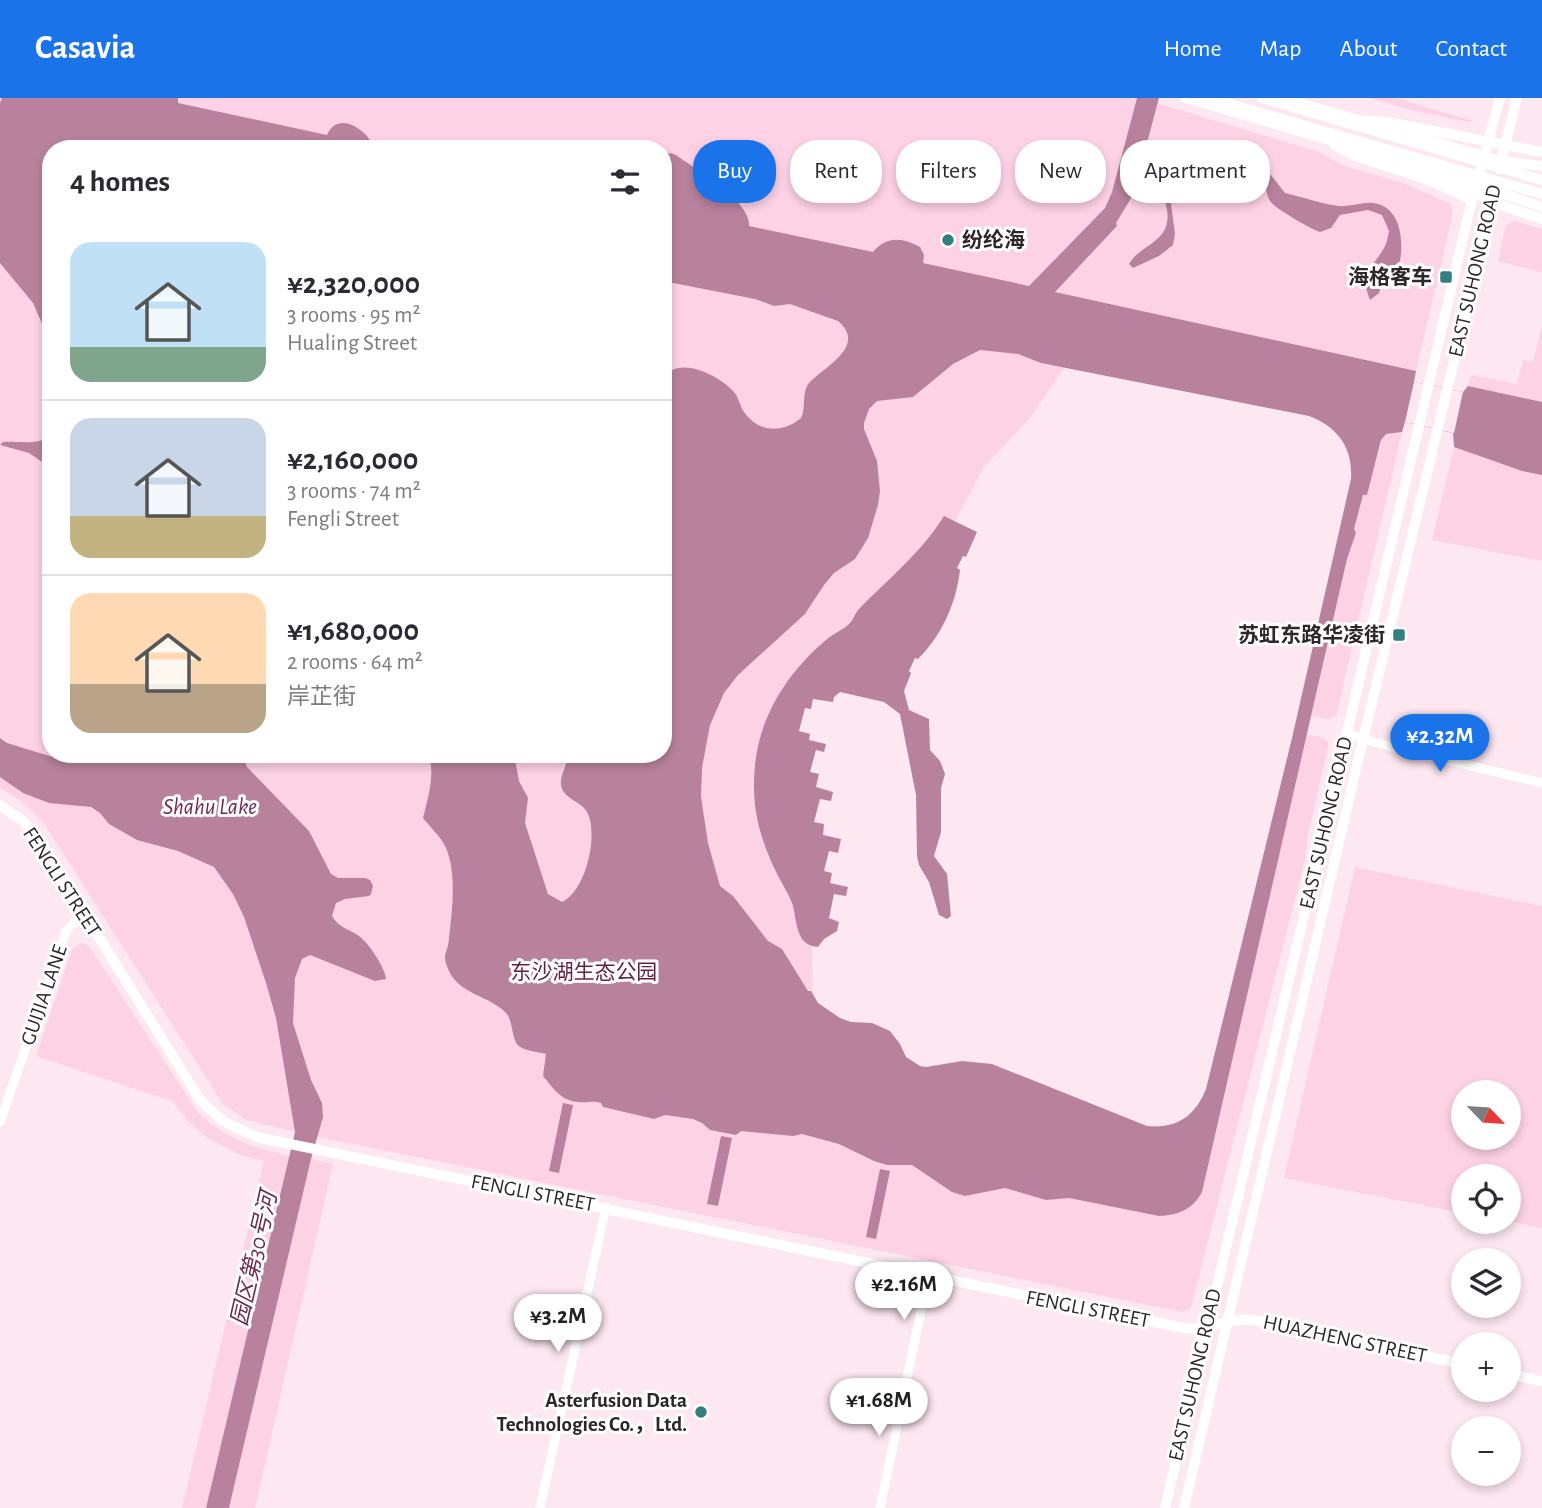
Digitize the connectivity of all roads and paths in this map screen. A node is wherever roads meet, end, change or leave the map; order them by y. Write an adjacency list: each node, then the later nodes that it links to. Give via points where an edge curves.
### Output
1 (1186, 98): 8 (main road)
2 (1209, 98): 8 (highway)
3 (1262, 98): 7 (highway)
4 (1282, 98): 10 (main road)
5 (1500, 98): 10 (main road, EAST SUHONG ROAD)
6 (1517, 98): 11 (main road, EAST SUHONG ROAD)
7 (1333, 118): 9 (highway, via 1387,122); 13 (highway)
8 (1324, 135): 14 (main road); 16 (highway); 17 (main road, via 1352,155 1426,179); 20 (highway)
9 (1542, 152)
10 (1485, 156): 11 (main road); 14 (main road, EAST SUHONG ROAD)
11 (1501, 161): 12 (highway); 15 (main road, EAST SUHONG ROAD)
12 (1542, 166)
13 (1542, 181): 18 (highway)
14 (1477, 182): 15 (main road); 17 (main road, EAST SUHONG ROAD)
15 (1495, 188): 19 (highway); 22 (main road, EAST SUHONG ROAD)
16 (1542, 194)
17 (1472, 200): 21 (main road, EAST SUHONG ROAD)
18 (1542, 201)
19 (1542, 207)
20 (1542, 219)
21 (1347, 734): 22 (street); 30 (main road, EAST SUHONG ROAD)
22 (1364, 738): 23 (street); 29 (main road, EAST SUHONG ROAD)
23 (1542, 783)
24 (0, 805): 25 (main road, FENGLI STREET, via 23,821 41,844)
25 (84, 914): 26 (street, GUIJIA LANE, via 67,929); 27 (main road, FENGLI STREET, via 200,1100 238,1130)
26 (0, 1122)
27 (606, 1207): 28 (main road, FENGLI STREET); 34 (street)
28 (928, 1277): 30 (main road, FENGLI STREET, via 1184,1328); 35 (street)
29 (1228, 1323): 30 (main road, FENGLI STREET); 31 (main road, HUAZHENG STREET, via 1243,1318); 37 (main road, EAST SUHONG ROAD)
30 (1206, 1328): 36 (main road, EAST SUHONG ROAD)
31 (1451, 1361)
32 (1521, 1377): 33 (main road)
33 (1542, 1381)
34 (540, 1508)
35 (880, 1508)
36 (1164, 1508)
37 (1184, 1508)

